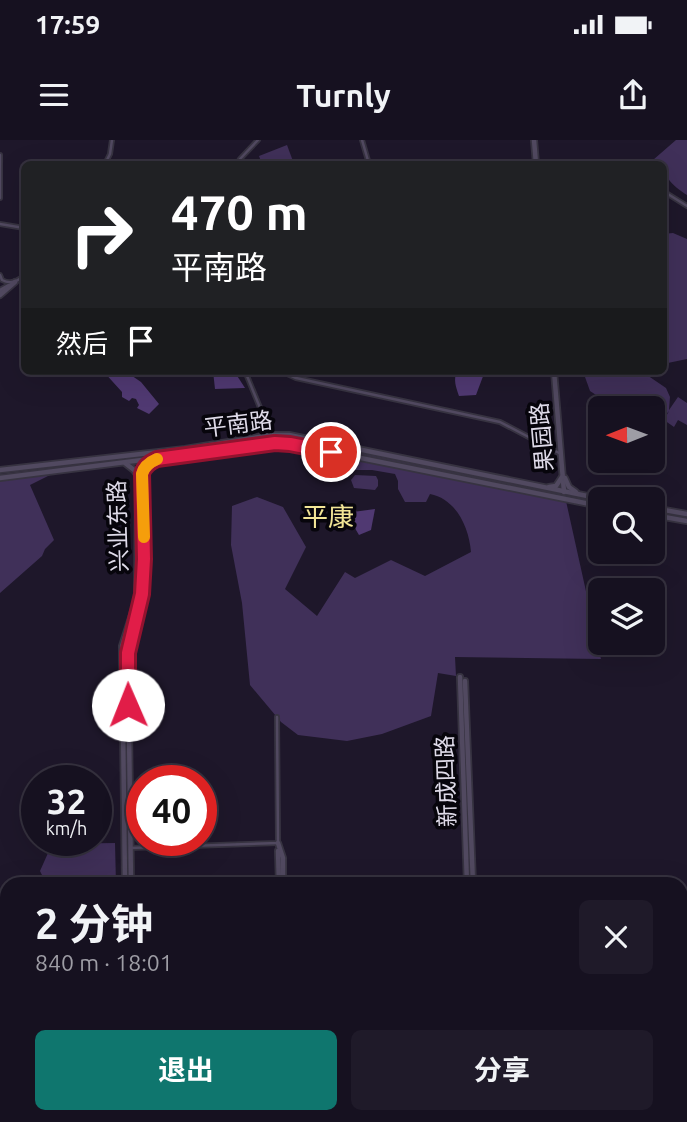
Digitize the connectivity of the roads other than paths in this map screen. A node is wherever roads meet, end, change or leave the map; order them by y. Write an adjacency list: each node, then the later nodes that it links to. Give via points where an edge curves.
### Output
1 (112, 140): 6 (street)
2 (258, 140): 7 (street)
3 (362, 140): 8 (street)
4 (534, 140): 9 (street)
5 (0, 155): 11 (street)
6 (106, 161)
7 (239, 161)
8 (368, 161)
9 (536, 161)
10 (667, 194): 12 (street)
11 (0, 198)
12 (687, 206)
13 (0, 224): 14 (street)
14 (21, 228)
15 (0, 275): 17 (street, via 7,283)
16 (21, 278): 17 (street)
17 (15, 282): 18 (street)
18 (0, 293)
19 (247, 375): 22 (street)
20 (288, 375): 24 (street, via 500,422)
21 (554, 375): 24 (street, 果园路)
22 (271, 435): 23 (street); 27 (street, 平南路); 30 (street, 平南路)
23 (275, 443): 25 (street, 平南路); 34 (street, 平南路)
24 (561, 454): 28 (street, 果园路)
25 (157, 459): 26 (street, 平南路); 43 (street, 兴业东路, via 150,461 142,474 142,594 128,653)
26 (124, 463): 29 (street, 平南路); 47 (street, 兴业东路, via 138,477 137,599 122,646)
27 (0, 470)
28 (563, 472): 30 (street, via 556,486); 31 (street, 果园路); 32 (street, via 569,487)
29 (0, 478)
30 (543, 488): 31 (street, 平南路)
31 (564, 492): 32 (street, 平南路); 34 (street, 果园路)
32 (583, 495): 33 (street, 平南路)
33 (588, 496)
34 (565, 499): 35 (street, 平南路)
35 (588, 504)
36 (665, 510): 37 (street)
37 (687, 514)
38 (665, 517): 39 (street)
39 (687, 521)
40 (460, 677): 50 (street, 新成四路)
41 (465, 681): 51 (street, 新成四路)
42 (277, 717): 44 (street)
43 (129, 765)
44 (278, 843): 45 (street); 49 (street)
45 (217, 845)
46 (130, 856): 48 (street, 兴业东路)
47 (125, 877)
48 (131, 877)
49 (282, 877)
50 (467, 877)
51 (473, 877)

